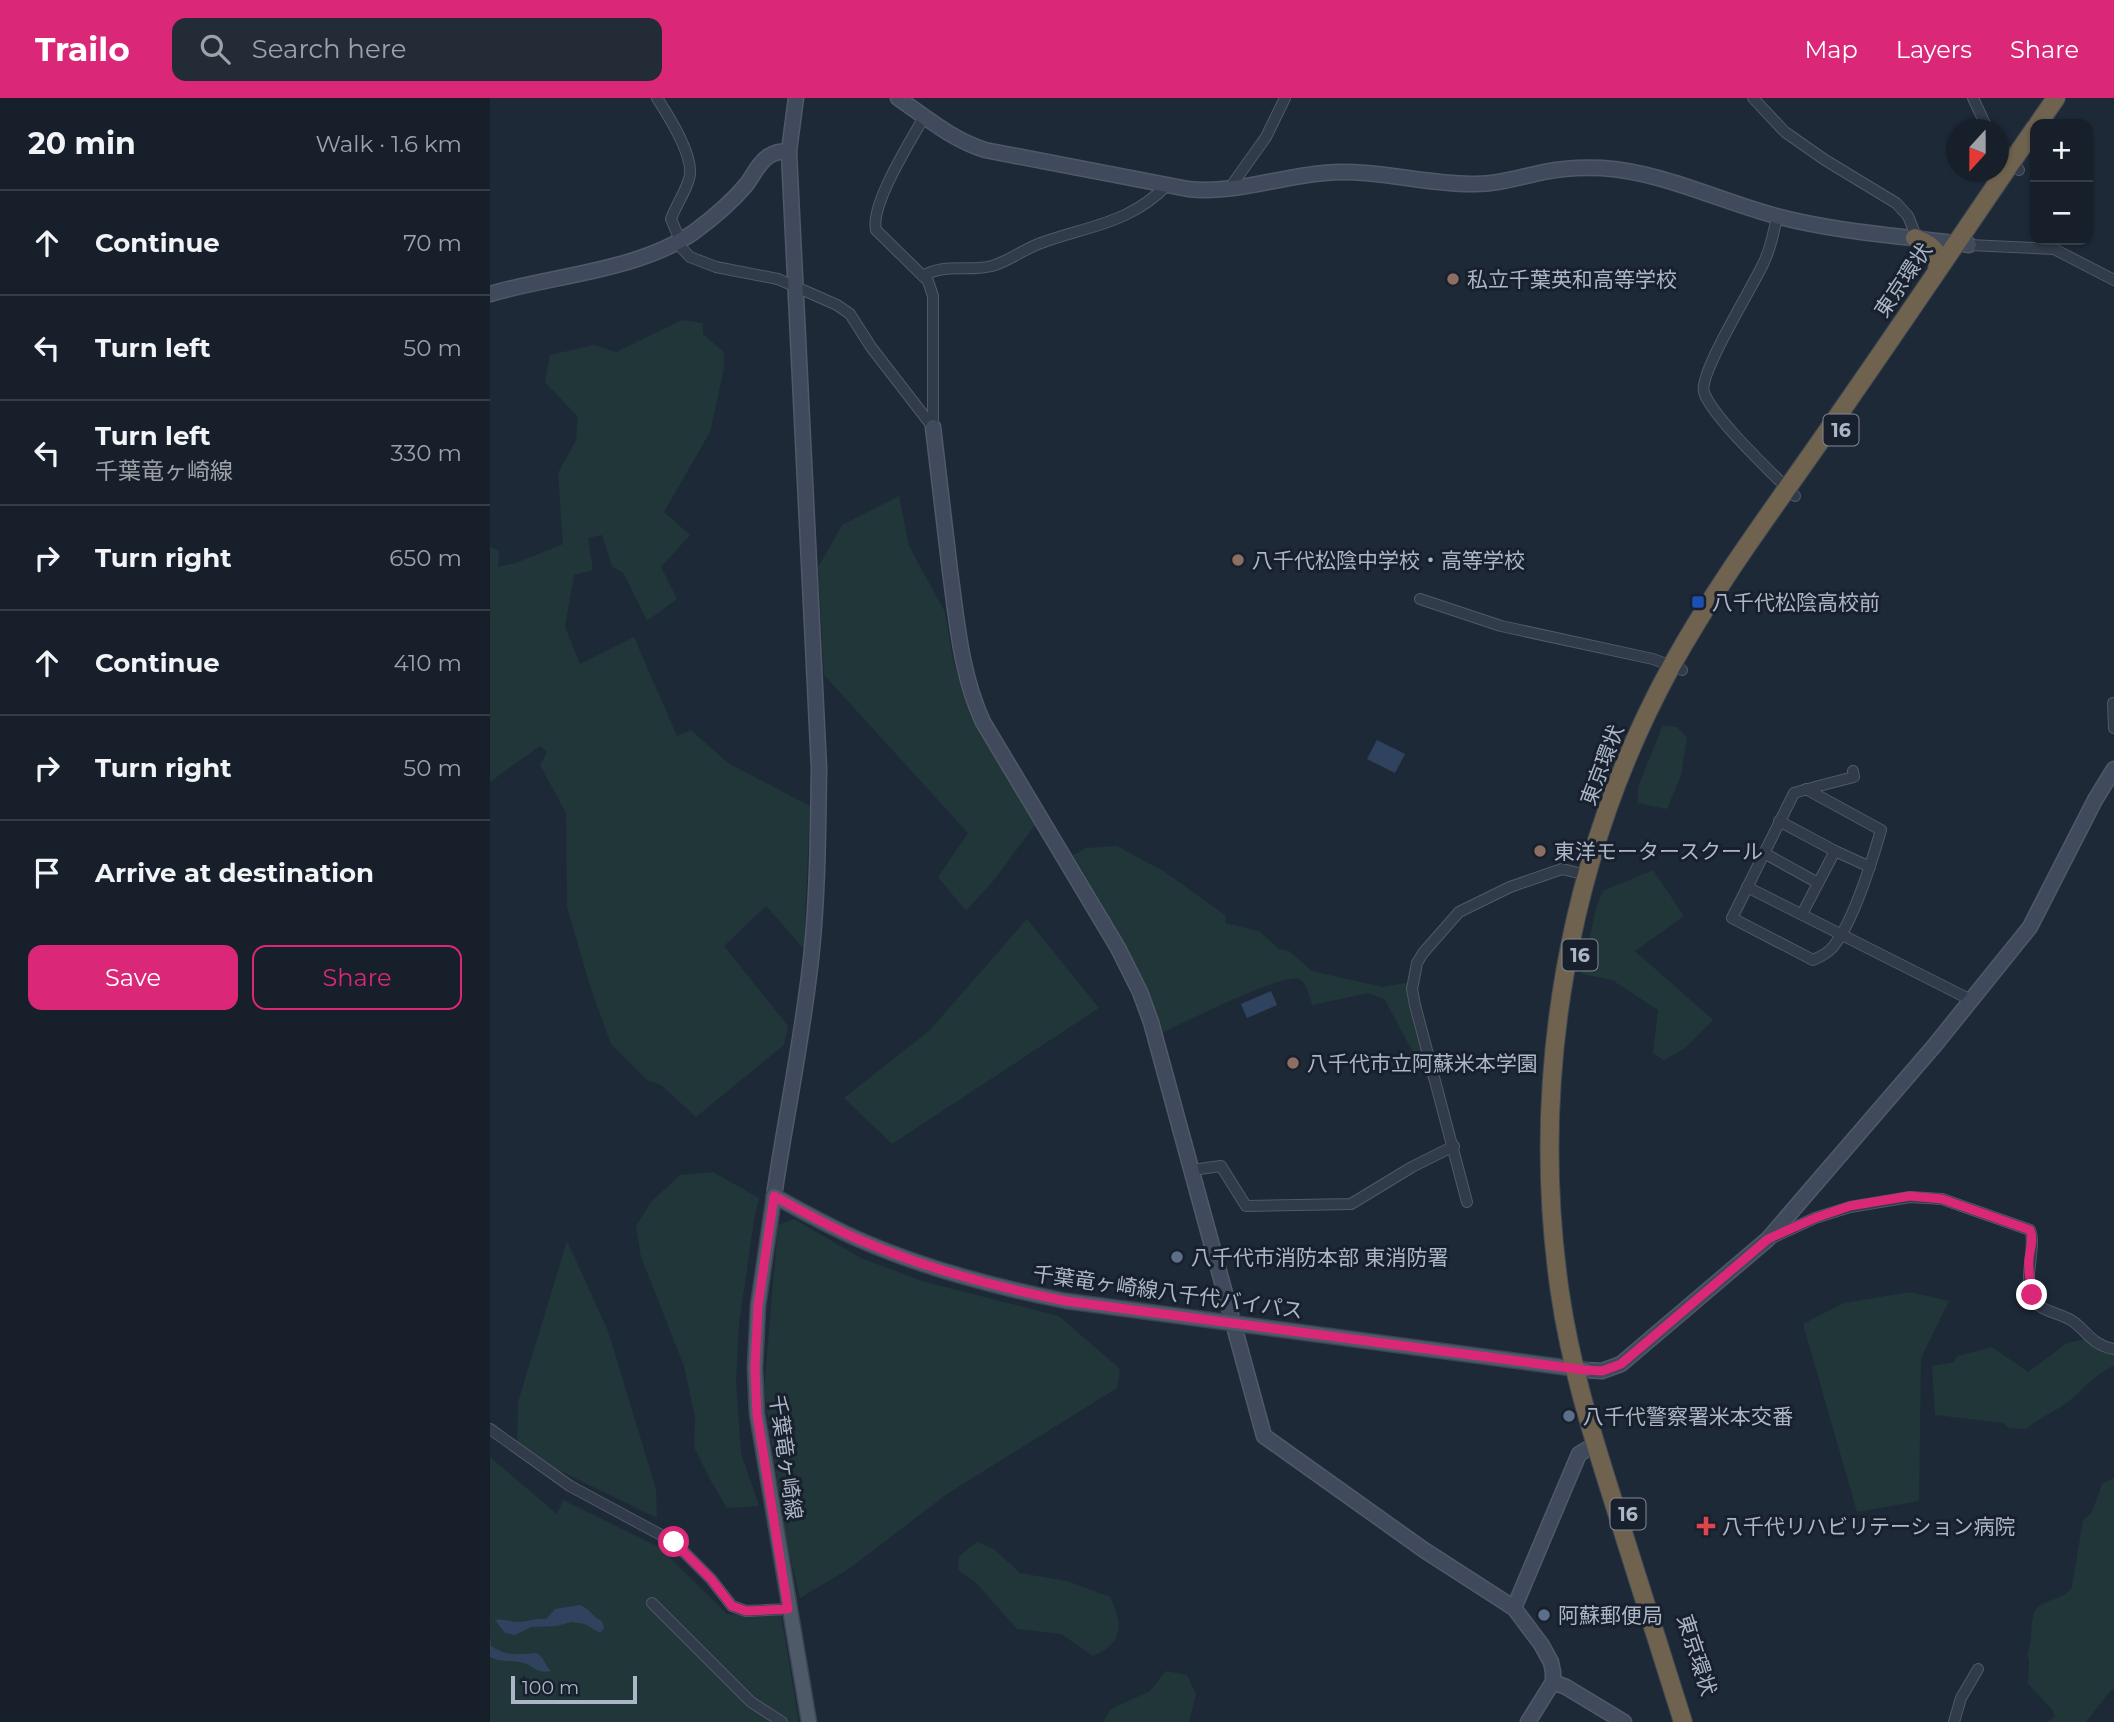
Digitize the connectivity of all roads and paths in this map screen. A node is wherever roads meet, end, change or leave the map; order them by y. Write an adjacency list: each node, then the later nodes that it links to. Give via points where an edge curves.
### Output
1 (657, 98): 22 (street, via 690,168 671,219)
2 (796, 98): 14 (street)
3 (898, 98): 9 (street)
4 (1285, 98): 19 (street, via 1266,137)
5 (1753, 98): 21 (street, via 1785,132 1896,203 1908,216)
6 (1973, 98): 10 (street)
7 (2056, 98): 11 (highway, 東京環状 / 16)
8 (2068, 98): 12 (highway)
9 (923, 117): 18 (street, via 985,150); 25 (street, via 879,202 874,221 876,230)
10 (1983, 119)
11 (2042, 119)
12 (2054, 119)
13 (2030, 139): 17 (highway, 東京環状 / 16)
14 (789, 151): 22 (street, via 766,158 733,200); 27 (street)
15 (2030, 152): 17 (highway, 東京環状 / 16)
16 (2009, 157): 17 (street)
17 (2016, 166): 23 (highway, 東京環状 / 16)
18 (1167, 185): 19 (street, via 1210,192); 25 (street, via 1125,217 1039,243 994,265 940,268)
19 (1229, 189): 20 (street, via 1334,172 1470,184 1547,171 1603,168 1655,177)
20 (1777, 216): 21 (street); 30 (street, via 1764,262 1719,347 1704,392 1724,423)
21 (1914, 238): 23 (street); 24 (highway, via 1933,246)
22 (678, 241): 27 (street, via 691,257 716,267); 28 (street, via 633,259)
23 (1962, 244): 24 (highway, 東京環状 / 16); 26 (street, via 2054,250); 30 (highway, 東京環状 / 16)
24 (1937, 270): 30 (highway, 東京環状 / 16)
25 (923, 276): 29 (street, via 933,296)
26 (2114, 280)
27 (796, 285): 29 (street, via 849,314); 50 (street, via 819,768 818,849 802,1028)
28 (490, 294)
29 (933, 426): 49 (street, via 971,697 1140,992)
30 (1791, 492): 32 (highway, 東京環状 / 16)
31 (1420, 599): 32 (street, via 1501,626)
32 (1677, 668): 42 (highway, 東京環状 / 16, via 1636,737); 55 (highway, 東京環状 / 16, via 1598,876 1572,1001 1562,1084 1561,1162)
33 (2113, 702): 34 (street)
34 (2114, 728)
35 (2114, 769): 47 (street, via 2030,926)
36 (1853, 771): 37 (street, via 1854,777)
37 (1806, 789): 38 (street, via 1794,793); 41 (street, via 1881,830)
38 (1779, 821): 39 (street); 40 (street)
39 (1835, 850): 41 (street); 43 (street)
40 (1764, 853): 43 (street); 44 (street)
41 (1870, 867): 46 (street)
42 (1587, 875): 48 (street, via 1562,869 1510,887 1460,912 1417,962 1412,989 1415,1005); 55 (highway, 東京環状 / 16, via 1563,984 1550,1113 1556,1262)
43 (1818, 883): 45 (street)
44 (1747, 887): 45 (street); 46 (street, via 1732,918 1813,960 1830,951)
45 (1802, 914): 46 (street)
46 (1842, 934): 47 (street)
47 (1971, 1000): 52 (street)
48 (1454, 1146): 49 (street, via 1351,1203 1247,1206 1221,1166); 51 (street)
49 (1192, 1170): 53 (street)
50 (774, 1196): 53 (main road, 千葉竜ヶ崎線八千代バイパス, via 860,1240 981,1282 1066,1301); 60 (main road, 千葉竜ヶ崎線, via 758,1306 755,1368 757,1414)
51 (1468, 1202)
52 (1768, 1239): 54 (street, via 1850,1206 1910,1196 1942,1199 2030,1230 2029,1278 2038,1305 2073,1322 2094,1342); 55 (street, via 1621,1364 1602,1371)
53 (1233, 1324): 55 (main road, 千葉竜ヶ崎線八千代バイパス); 59 (street, via 1264,1436)
54 (2114, 1349)
55 (1579, 1369): 57 (highway, 東京環状 / 16); 68 (highway, 東京環状 / 16)
56 (490, 1429): 60 (street, via 570,1486 674,1542 732,1606 746,1611)
57 (1594, 1445): 59 (street, via 1579,1454); 67 (highway, 東京環状 / 16)
58 (652, 1603): 63 (street, via 751,1702)
59 (1514, 1608): 62 (street, via 1551,1662)
60 (788, 1609): 64 (main road, 千葉竜ヶ崎線)
61 (1978, 1669): 69 (street, via 1961,1698)
62 (1553, 1682): 65 (street); 66 (street)
63 (782, 1722)
64 (808, 1722)
65 (1528, 1722)
66 (1624, 1722)
67 (1683, 1722)
68 (1696, 1722)
69 (1954, 1722)

